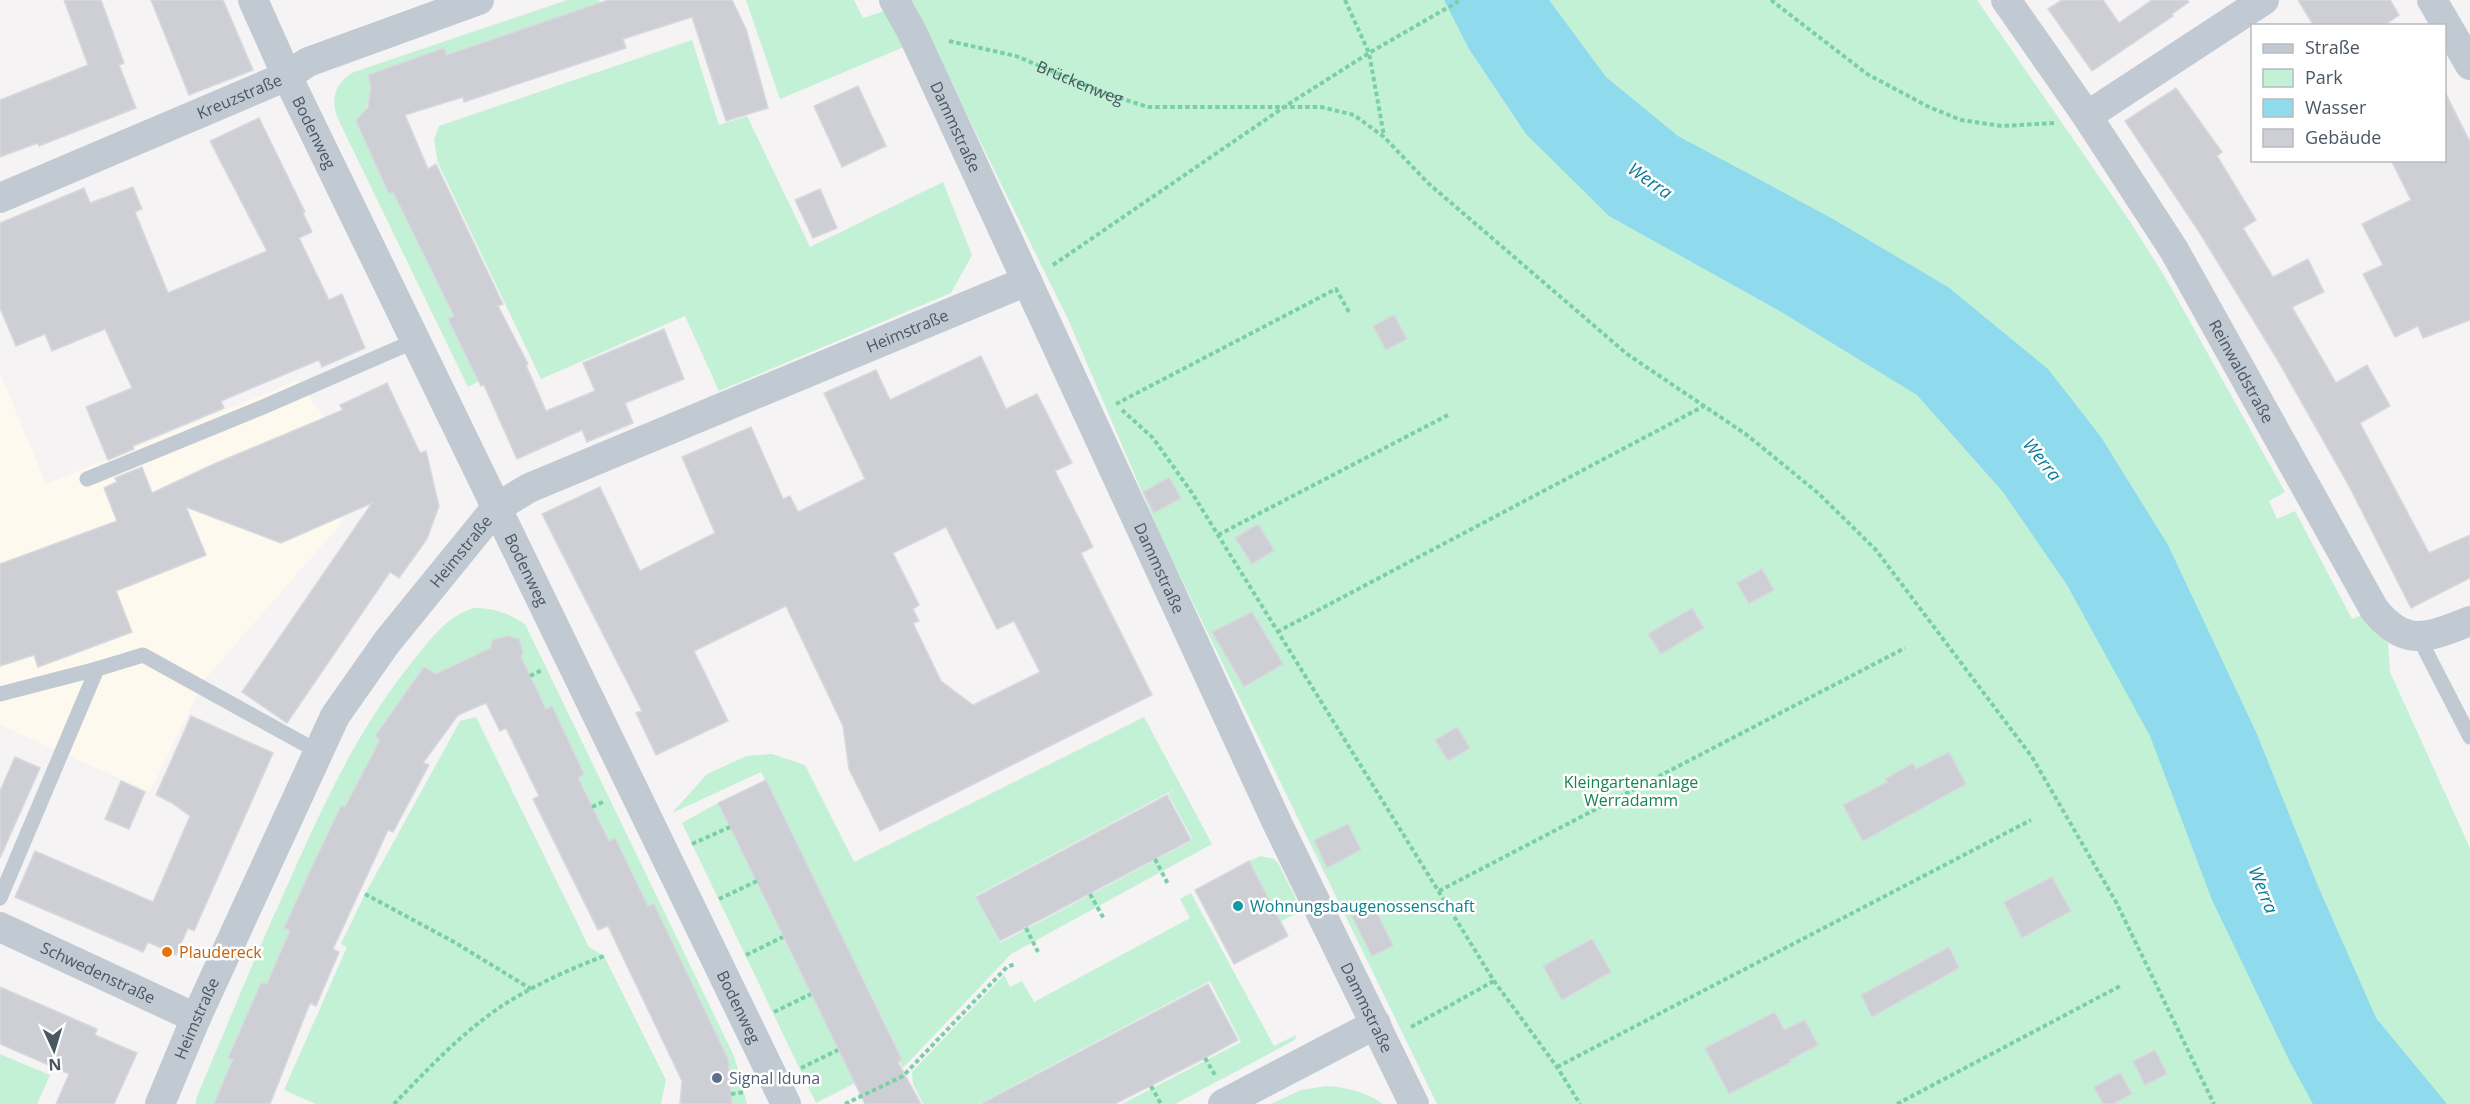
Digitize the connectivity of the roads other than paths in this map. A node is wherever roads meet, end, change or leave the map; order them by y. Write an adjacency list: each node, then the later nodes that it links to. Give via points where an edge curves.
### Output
1 (253, 0): 8 (street, Bodenweg)
2 (479, 0): 8 (street, Kreuzstraße, via 308,62)
3 (894, 0): 11 (street, Dammstraße)
4 (2006, 0): 9 (street, Reinwaldstraße)
5 (2264, 0): 9 (street)
6 (2432, 0): 7 (street)
7 (2470, 65)
8 (287, 76): 10 (street, Kreuzstraße); 12 (street, Bodenweg)
9 (2087, 116): 16 (street, Reinwaldstraße, via 2174,250 2374,609 2386,625 2400,633)
10 (0, 198)
11 (1027, 281): 14 (street, Heimstraße, via 529,488); 24 (street, Dammstraße)
12 (417, 340): 13 (lane); 14 (street, Bodenweg)
13 (87, 479)
14 (496, 508): 20 (street, Heimstraße, via 387,642 335,716); 25 (street, Bodenweg)
15 (2470, 621): 16 (street)
16 (2418, 636): 19 (lane)
17 (97, 669): 18 (lane); 20 (lane, via 143,655); 21 (lane)
18 (0, 694)
19 (2470, 737)
20 (317, 751): 23 (street, Heimstraße)
21 (0, 898)
22 (0, 927): 23 (street, Schwedenstraße)
23 (196, 1018): 26 (street, Heimstraße)
24 (1380, 1033): 27 (street); 28 (street, Dammstraße)
25 (781, 1092)
26 (160, 1104)
27 (1223, 1104)
28 (1414, 1104)

